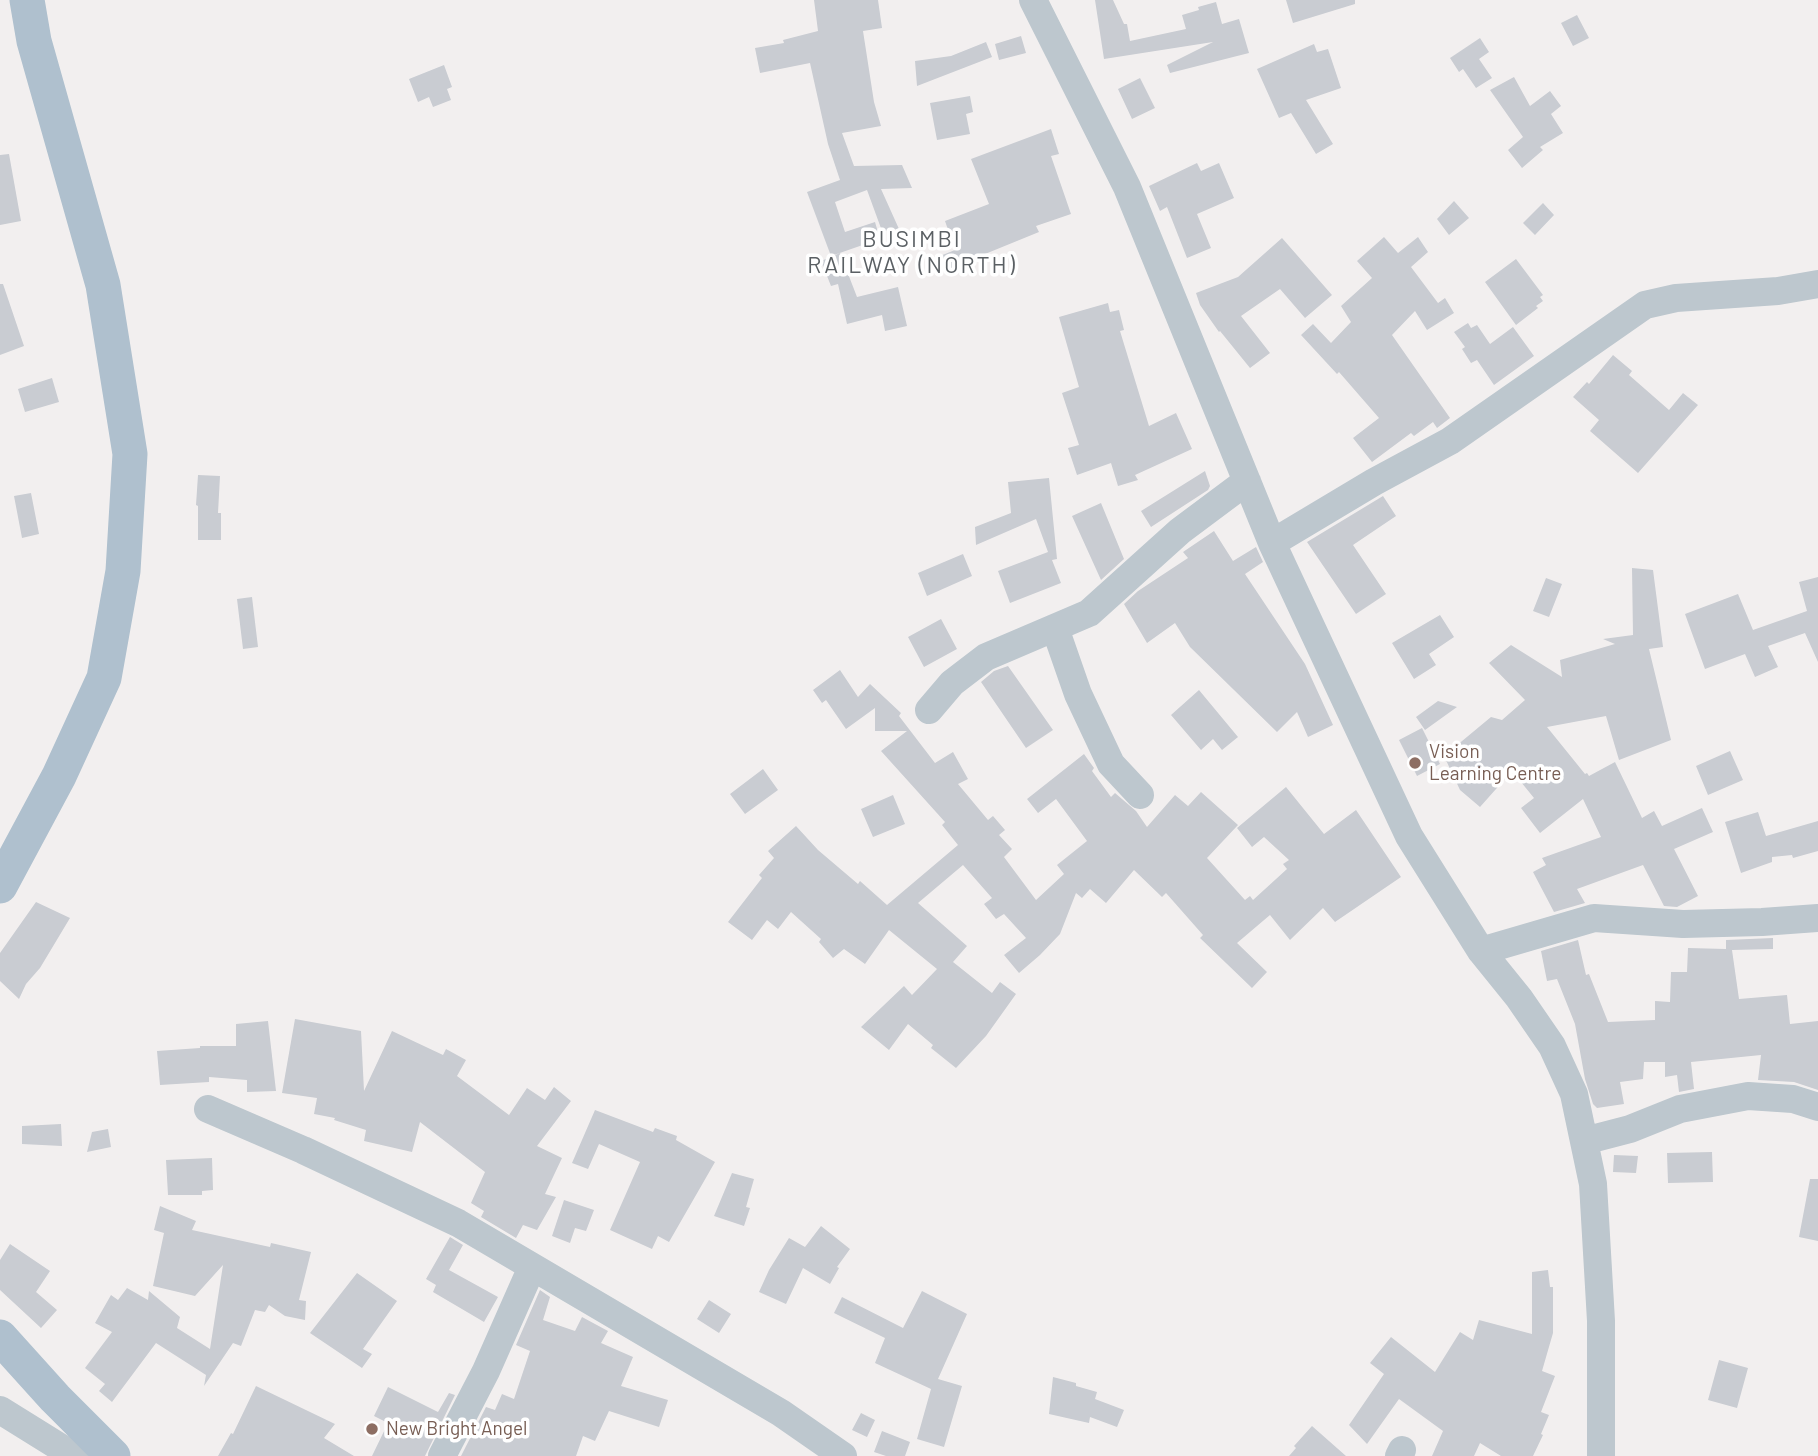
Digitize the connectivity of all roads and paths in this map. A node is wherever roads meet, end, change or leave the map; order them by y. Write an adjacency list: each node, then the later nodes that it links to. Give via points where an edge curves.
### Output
1 (27, 0): 9 (main road, via 33,41 103,285 130,454 123,571 104,678 59,776)
2 (1033, 0): 4 (street, via 1127,187)
3 (1818, 284): 5 (street, via 1645,305 1450,441)
4 (1247, 481): 5 (street); 6 (street, via 1180,531 1089,613)
5 (1272, 543): 11 (street, via 1409,836)
6 (1055, 628): 7 (street, via 986,657 952,683); 8 (street, via 1078,694 1111,764)
7 (929, 710)
8 (1140, 795)
9 (0, 886)
10 (1818, 918): 11 (street, via 1683,923 1594,918)
11 (1481, 951): 14 (street, via 1552,1046 1574,1094)
12 (1818, 1107): 14 (street, via 1748,1097 1679,1109)
13 (208, 1109): 15 (street, via 458,1223)
14 (1584, 1142): 22 (street, via 1593,1184 1600,1307)
15 (532, 1267): 20 (street); 21 (street, via 781,1413)
16 (0, 1337): 19 (main road)
17 (0, 1410): 18 (street)
18 (74, 1456)
19 (113, 1456)
20 (442, 1456)
21 (843, 1456)
22 (1601, 1456)

